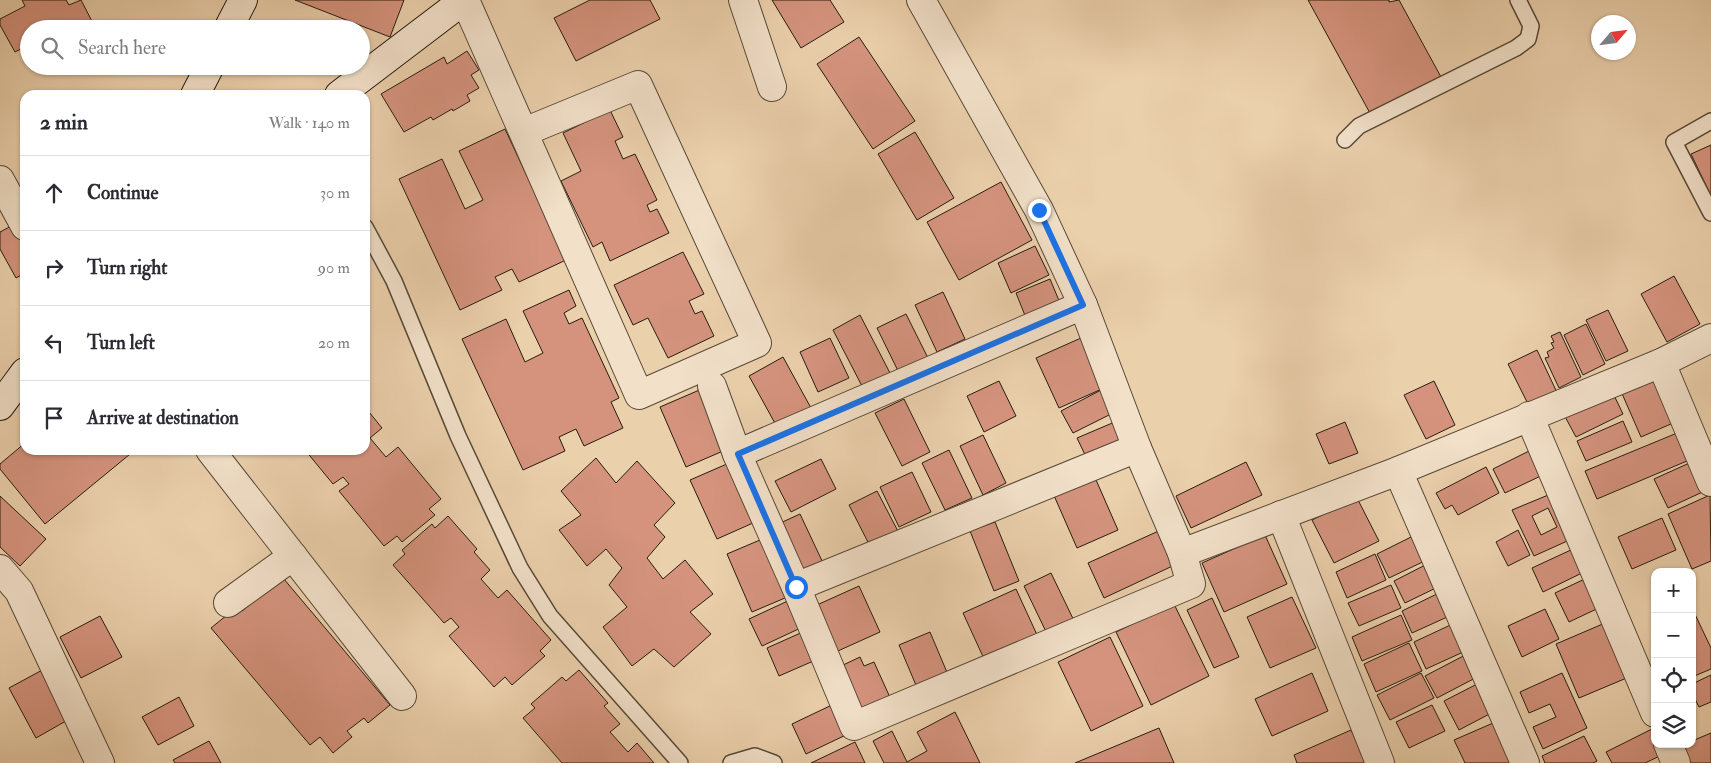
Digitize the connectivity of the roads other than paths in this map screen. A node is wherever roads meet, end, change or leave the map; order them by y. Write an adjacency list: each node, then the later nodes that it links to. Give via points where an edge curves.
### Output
1 (243, 0): 6 (street)
2 (464, 0): 7 (street); 14 (street)
3 (743, 0): 10 (street)
4 (921, 0): 20 (street, via 1039,210)
5 (1518, 0): 15 (lane, via 1531,26 1528,39 1360,126)
6 (233, 20)
7 (370, 71)
8 (205, 75): 11 (street)
9 (365, 75): 12 (street)
10 (772, 87)
11 (198, 90)
12 (346, 90)
13 (1711, 122): 17 (lane, via 1674,142)
14 (524, 132): 14 (street, via 638,395 757,343 638,85)
15 (1345, 140)
16 (0, 180): 18 (street)
17 (1711, 213)
18 (20, 217)
19 (370, 236): 42 (lane, via 394,281 458,436 520,568 550,616)
20 (1083, 305): 27 (street); 28 (street)
21 (1711, 338): 22 (street)
22 (1661, 363): 26 (street); 31 (street)
23 (20, 379): 25 (street)
24 (712, 386): 28 (street)
25 (0, 406)
26 (1529, 416): 30 (street); 39 (street)
27 (1138, 448): 33 (street); 36 (street)
28 (738, 454): 36 (street)
29 (214, 455): 34 (street)
30 (1398, 471): 32 (street); 46 (street)
31 (1711, 482)
32 (1281, 515): 33 (street); 45 (street)
33 (1182, 553): 36 (street, via 1191,584 854,726)
34 (293, 556): 37 (street); 38 (street)
35 (0, 570): 41 (street, via 18,592)
36 (796, 587)
37 (228, 603)
38 (402, 696)
39 (1651, 704)
40 (1670, 748): 47 (street)
41 (100, 763)
42 (680, 763)
43 (731, 763): 44 (lane, via 755,756)
44 (774, 763)
45 (1380, 763)
46 (1525, 763)
47 (1676, 763)

